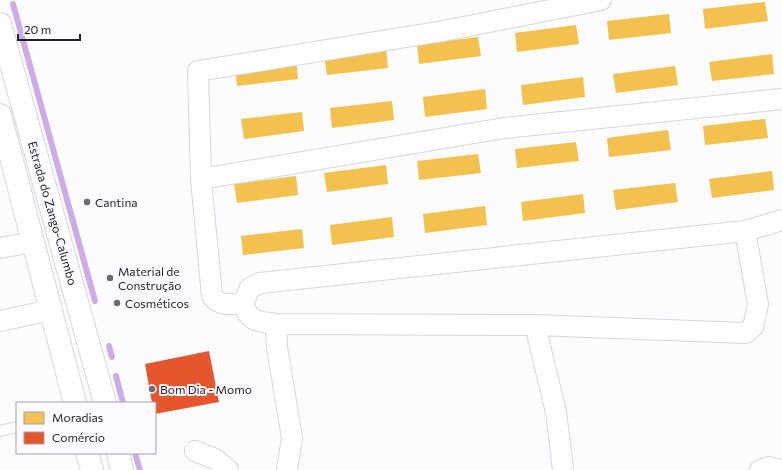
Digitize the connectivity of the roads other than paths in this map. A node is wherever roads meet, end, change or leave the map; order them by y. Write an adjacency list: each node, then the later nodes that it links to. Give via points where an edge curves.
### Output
1 (601, 0): 6 (street, via 442,31 198,71)
2 (0, 24): 17 (main road, Estrada do Zango-Calumbo)
3 (782, 100): 6 (street, via 504,128)
4 (0, 116): 5 (main road)
5 (6, 168): 9 (main road)
6 (201, 179): 11 (street, via 212,296 217,302 224,304)
7 (782, 220): 8 (street)
8 (745, 231): 11 (street, via 260,283 250,288); 15 (street, via 758,304 753,327 746,333)
9 (33, 242): 10 (street); 12 (main road)
10 (0, 248)
11 (243, 303): 14 (street, via 246,314 254,321)
12 (51, 310): 13 (street); 16 (main road)
13 (0, 321)
14 (276, 324): 15 (street); 26 (street, via 277,346 292,438)
15 (535, 325): 27 (street, via 556,412)
16 (75, 402)
17 (105, 402)
18 (16, 427): 19 (lane)
19 (0, 431)
20 (196, 451): 25 (street, via 215,459)
21 (87, 454): 23 (main road)
22 (118, 454): 24 (main road)
23 (92, 470)
24 (122, 470)
25 (228, 470)
26 (287, 470)
27 (563, 470)
28 (760, 470): 29 (street, via 769,467)
29 (781, 470)

